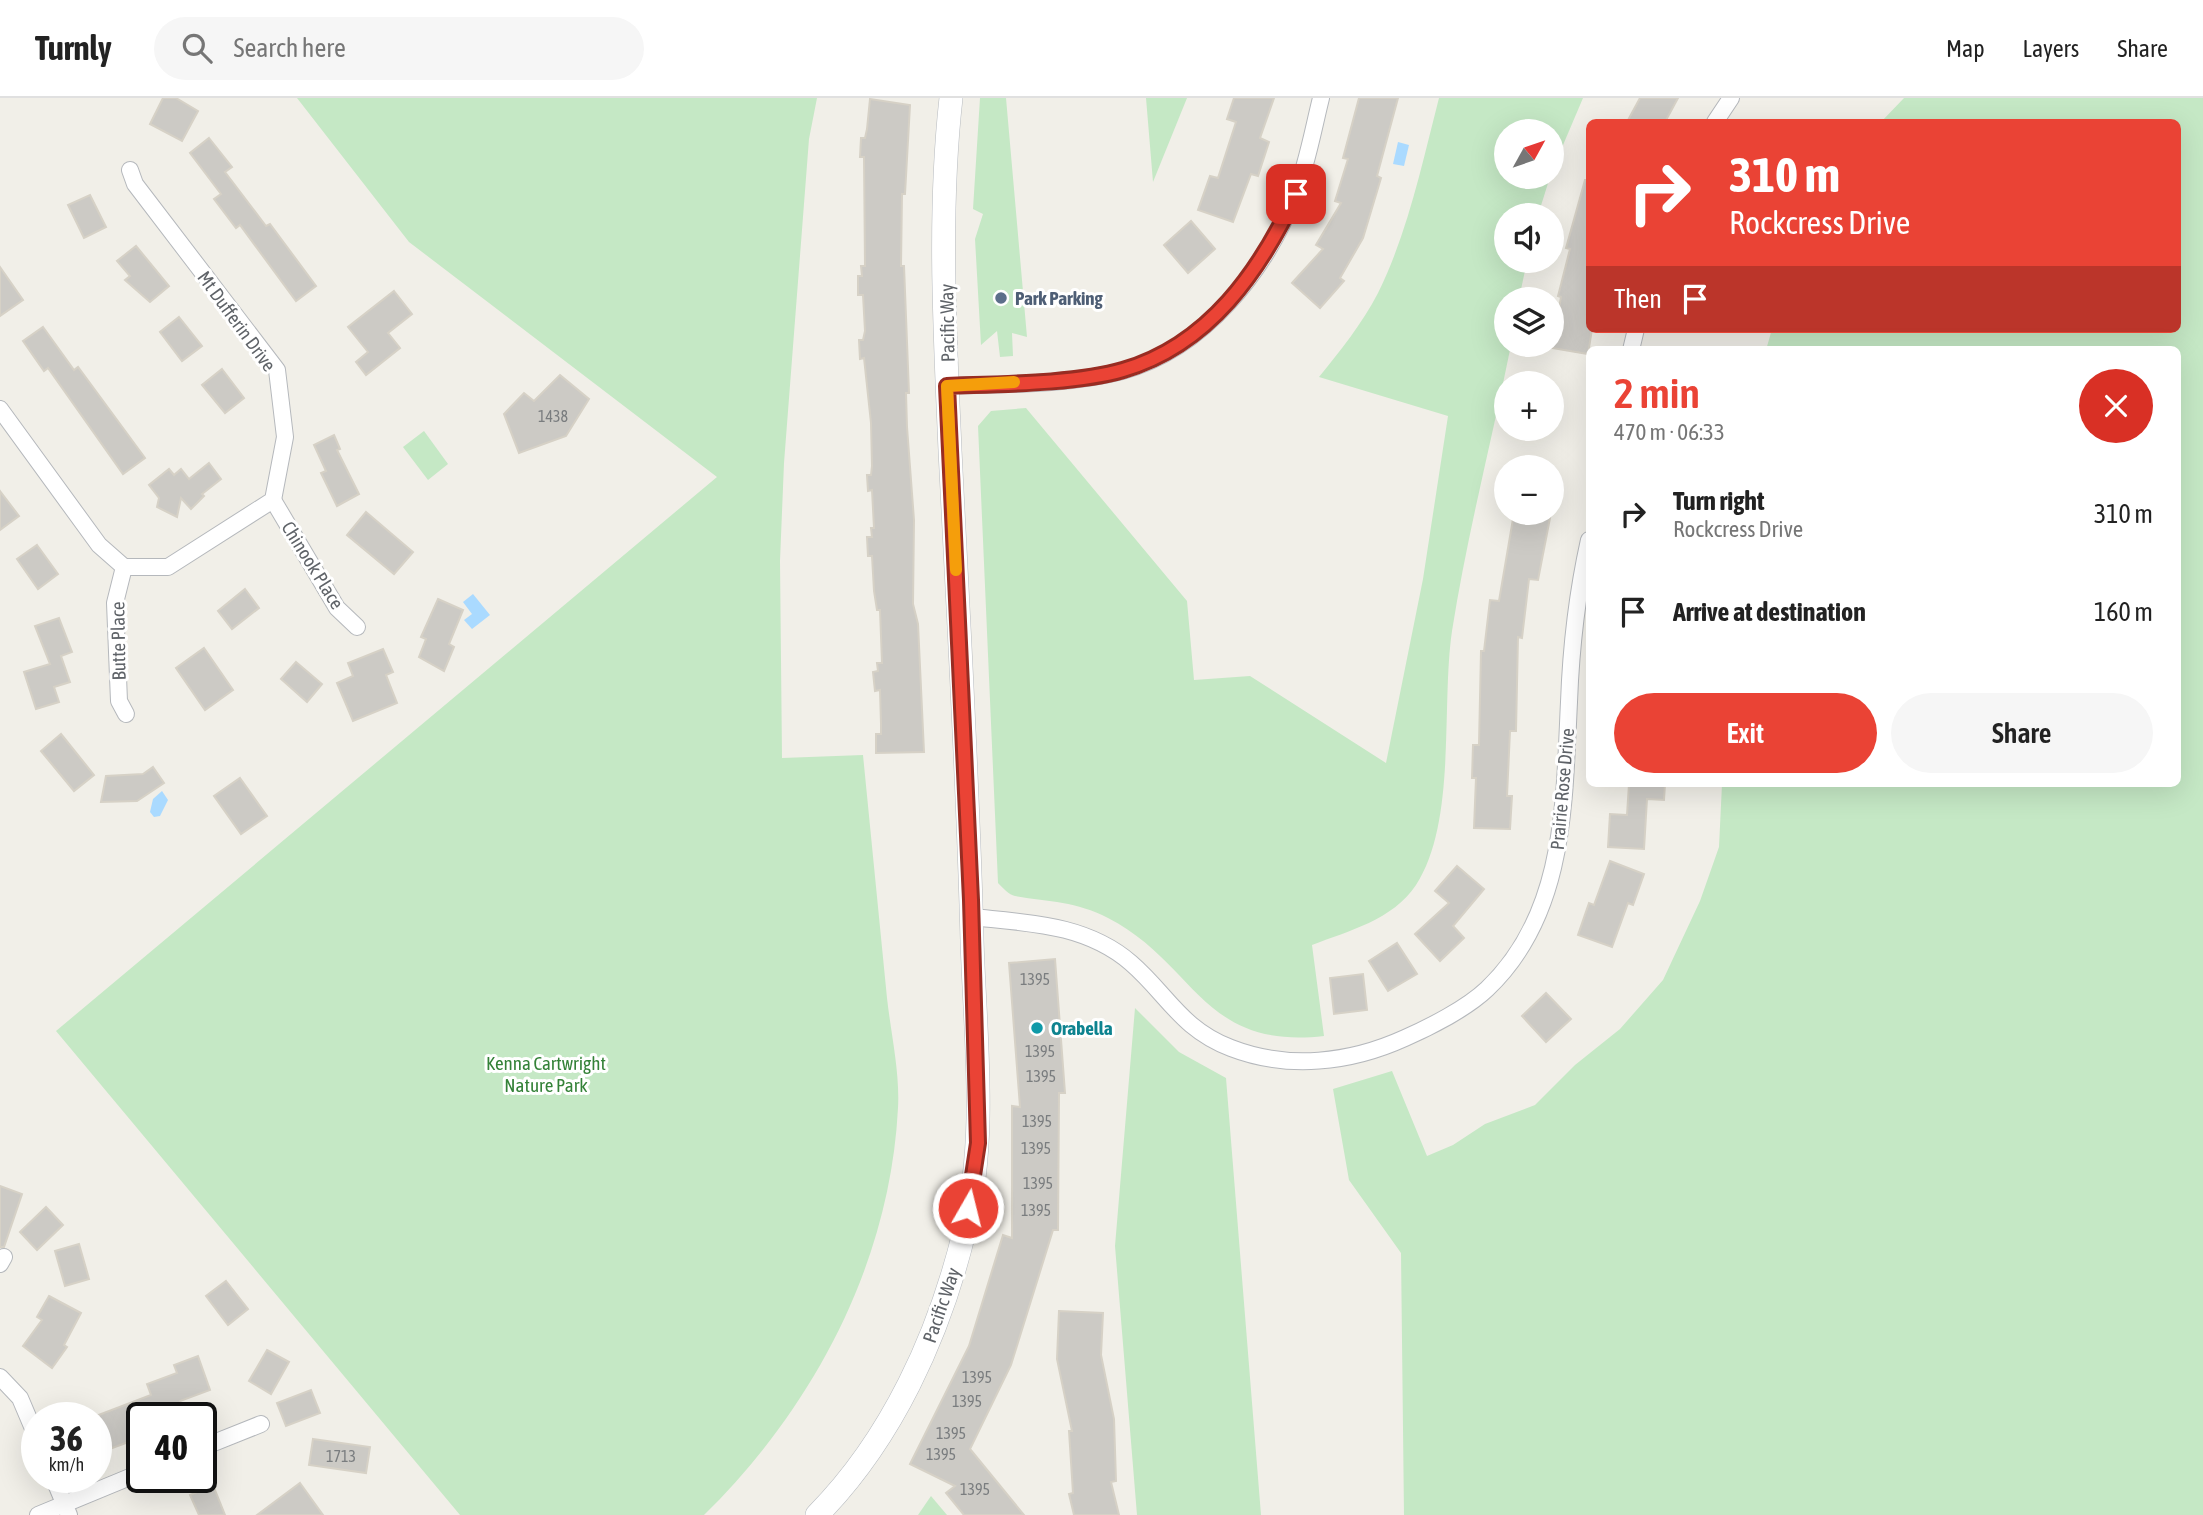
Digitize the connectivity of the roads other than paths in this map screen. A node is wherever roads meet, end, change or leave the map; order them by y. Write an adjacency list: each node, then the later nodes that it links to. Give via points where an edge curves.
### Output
1 (951, 98): 6 (street, Pacific Way, via 945,210)
2 (1321, 98): 6 (street, via 1296,194 1275,238 1246,284 1203,327 1164,353 1122,371)
3 (1731, 98): 4 (street)
4 (1717, 119)
5 (130, 170): 8 (street, Mt Dufferin Drive, via 135,184 277,370 285,438)
6 (947, 386): 13 (street, Pacific Way)
7 (0, 409): 10 (street, via 99,545)
8 (273, 500): 10 (street, via 168,567); 11 (street, Chinook Place, via 337,608)
9 (1586, 553): 13 (street, Prairie Rose Drive, via 1576,598 1559,851 1543,903 1520,949 1486,990 1424,1029 1352,1057 1275,1061 1229,1048 1190,1026 1132,963 1099,941 1054,925)
10 (124, 567): 12 (street, Butte Place, via 115,603 119,701)
11 (357, 627)
12 (126, 714)
13 (972, 918): 21 (street, Pacific Way, via 978,1143 965,1230 936,1329 891,1417)
14 (0, 1377): 15 (street)
15 (22, 1402)
16 (261, 1424): 17 (street)
17 (217, 1442)
18 (126, 1480): 19 (street)
19 (66, 1509): 20 (street)
20 (38, 1515)
21 (817, 1515)

